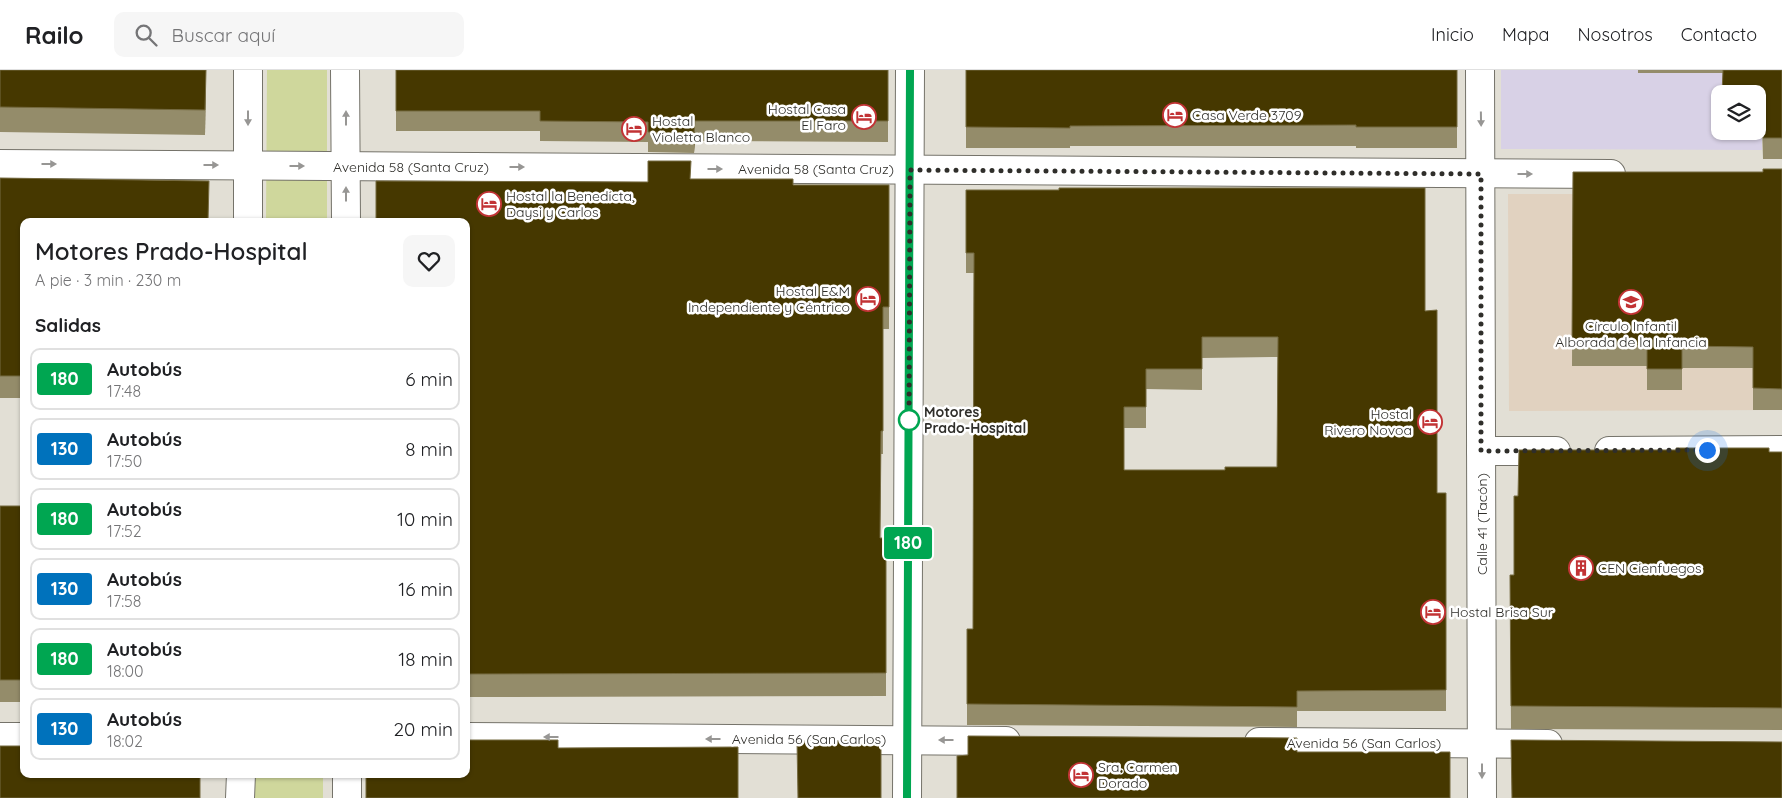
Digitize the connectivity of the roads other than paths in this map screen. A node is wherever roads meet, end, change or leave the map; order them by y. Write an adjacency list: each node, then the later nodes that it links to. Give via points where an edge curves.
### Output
1 (248, 70): 6 (main road, one-way to 6)
2 (345, 70): 7 (main road, one-way to 2)
3 (910, 70): 8 (main road)
4 (1480, 70): 9 (main road, Calle 41 (Tacón), one-way to 9)
5 (0, 164): 6 (main road, Avenida 58 (Santa Cruz), one-way to 6)
6 (248, 166): 7 (main road, Avenida 58 (Santa Cruz), one-way to 7); 11 (main road)
7 (346, 166): 8 (main road, Avenida 58 (Santa Cruz), one-way to 8); 12 (main road, one-way to 7)
8 (910, 170): 9 (main road, Avenida 58 (Santa Cruz)); 18 (main road)
9 (1481, 174): 10 (main road, Avenida 58 (Santa Cruz), one-way to 10); 14 (main road, Calle 41 (Tacón))
10 (1636, 174)
11 (248, 218)
12 (346, 218)
13 (1782, 450): 14 (main road)
14 (1481, 451): 21 (main road, Calle 41 (Tacón))
15 (0, 737): 16 (main road)
16 (20, 737)
17 (470, 737): 18 (main road, Avenida 56 (San Carlos), one-way to 17)
18 (907, 740): 19 (main road, Avenida 56 (San Carlos), one-way to 18); 27 (main road)
19 (1026, 741)
20 (1234, 742): 21 (main road, Avenida 56 (San Carlos))
21 (1482, 744): 22 (main road, Avenida 56 (San Carlos)); 28 (main road, Calle 41 (Tacón), one-way to 28)
22 (1569, 745)
23 (241, 778): 25 (main road)
24 (347, 778): 26 (main road)
25 (240, 798)
26 (347, 798)
27 (907, 798)
28 (1482, 798)

